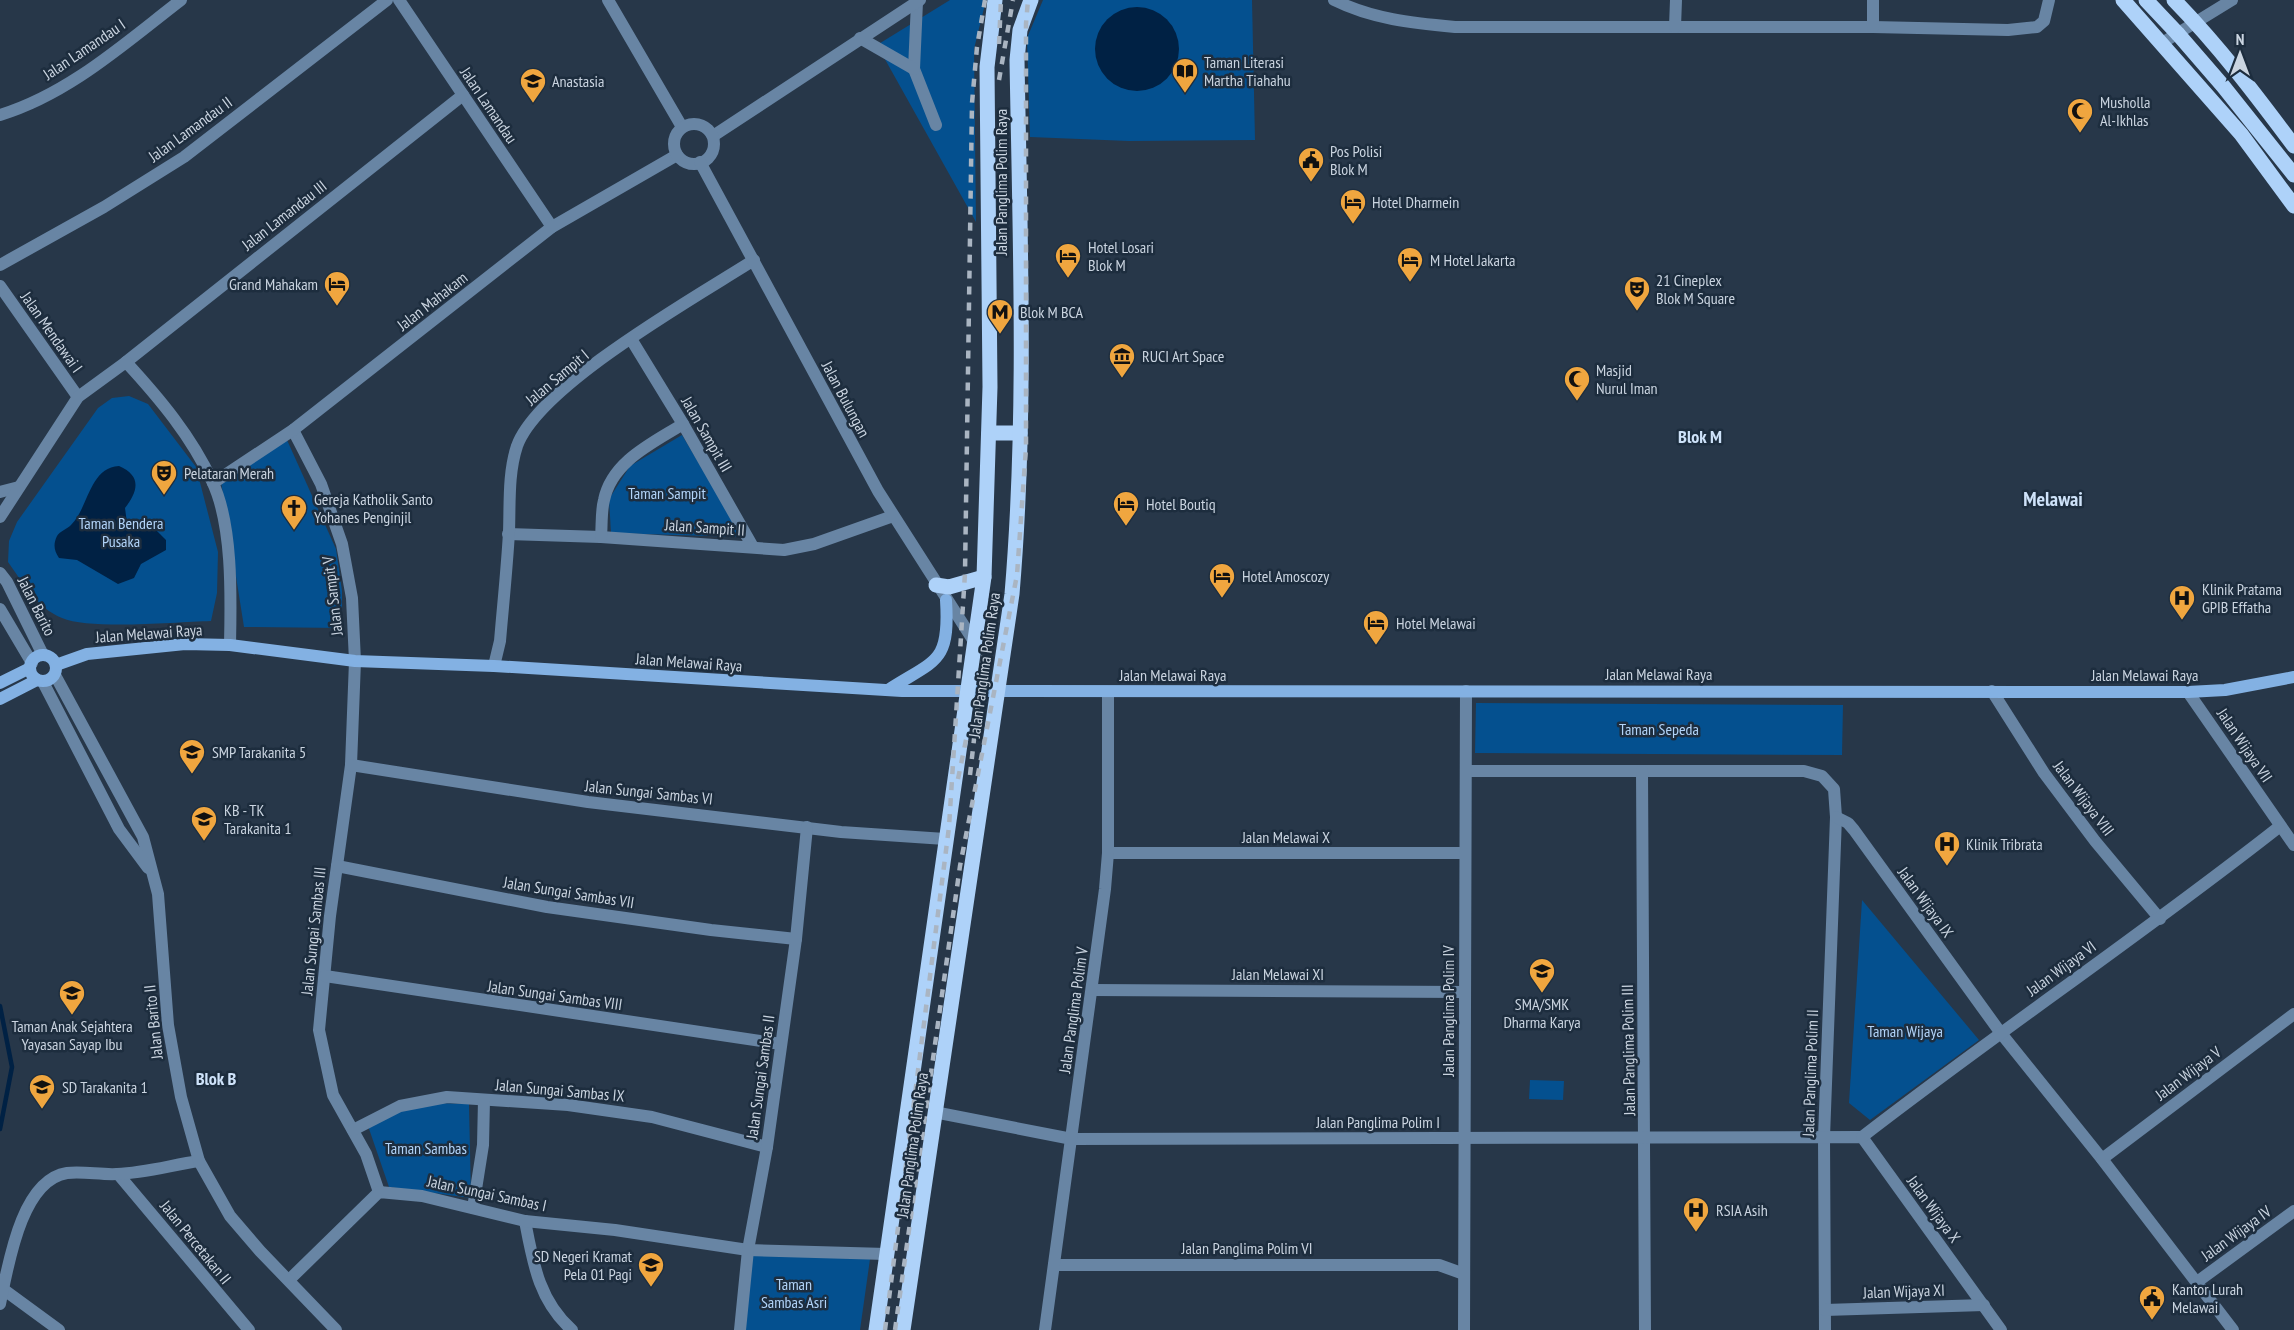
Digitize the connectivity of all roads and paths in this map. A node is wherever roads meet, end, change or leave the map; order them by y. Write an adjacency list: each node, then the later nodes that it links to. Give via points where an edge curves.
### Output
1 (181, 0): 23 (street, Jalan Lamandau I, via 81,76 30,104)
2 (387, 0): 34 (street, Jalan Lamandau II, via 184,157)
3 (399, 0): 22 (street, Jalan Lamandau)
4 (608, 0): 25 (street)
5 (995, 0): 41 (main road, Jalan Panglima Polim Raya, via 987,67)
6 (1031, 0): 42 (main road, Jalan Panglima Polim Raya, via 1020,30 1017,60)
7 (1334, 0): 17 (street, via 1400,21 1455,27)
8 (1676, 0): 17 (street)
9 (1873, 0): 18 (street)
10 (2049, 0): 18 (street, via 2044,21 2037,27)
11 (2123, 0): 20 (main road)
12 (2146, 0): 30 (main road, bridge, via 2195,52)
13 (2174, 0): 16 (main road)
14 (2232, 0): 16 (street)
15 (919, 1): 19 (street); 21 (street)
16 (2196, 22): 20 (street); 27 (main road)
17 (1675, 27): 18 (street)
18 (1873, 27)
19 (860, 38): 21 (street); 26 (street)
20 (2162, 43): 31 (main road, via 2241,134)
21 (914, 69): 24 (street)
22 (463, 95): 32 (street, Jalan Lamandau); 37 (street, Jalan Lamandau III)
23 (0, 115)
24 (936, 125)
25 (682, 127): 26 (street, via 699,124); 28 (street, via 674,140)
26 (712, 136): 29 (street, via 712,152)
27 (2294, 146)
28 (677, 155): 29 (street, via 692,164); 32 (street, Jalan Mahakam)
29 (700, 162): 33 (street, Jalan Bulungan)
30 (2294, 175)
31 (2294, 207)
32 (552, 227): 40 (street, Jalan Mahakam)
33 (754, 260): 36 (street, Jalan Sampit I); 46 (street, Jalan Bulungan)
34 (0, 265)
35 (0, 286): 38 (street, Jalan Mendawai I)
36 (631, 339): 39 (street, Jalan Sampit III); 48 (street, Jalan Sampit I, via 548,402 528,423 517,447 511,477)
37 (126, 363): 38 (street); 43 (street, via 176,419)
38 (78, 397): 44 (street)
39 (683, 424): 49 (street, via 627,461 613,477 604,499); 50 (street, Jalan Sampit III)
40 (293, 430): 43 (street, Jalan Mahakam); 59 (street, Jalan Sampit V, via 321,484 342,544 352,598)
41 (989, 433): 42 (main road); 52 (main road, Jalan Panglima Polim Raya)
42 (1020, 433): 68 (main road, Jalan Panglima Polim Raya, via 1018,530)
43 (213, 483): 57 (street, via 229,562)
44 (19, 487): 45 (street); 47 (street)
45 (0, 492)
46 (894, 516): 50 (street, Jalan Sampit II, via 814,544 784,550); 53 (street, Jalan Bulungan)
47 (0, 517)
48 (508, 534): 49 (street, Jalan Sampit II); 61 (street, Jalan Sampit I, via 500,641)
49 (602, 537): 50 (street, Jalan Sampit II)
50 (753, 547)
51 (0, 573): 58 (street, Jalan Barito)
52 (984, 577): 53 (main road, via 949,587); 56 (main road, Jalan Panglima Polim Raya)
53 (936, 585): 54 (street, Jalan Bulungan)
54 (946, 600): 56 (street, Jalan Bulungan); 66 (main road, via 945,647 935,661)
55 (0, 609): 60 (street, Jalan Barito)
56 (975, 643): 67 (main road, Jalan Panglima Polim Raya)
57 (230, 645): 59 (main road, Jalan Melawai Raya); 62 (main road, Jalan Melawai Raya, via 119,649 87,654)
58 (43, 655): 60 (main road); 62 (main road, via 52,658)
59 (355, 661): 61 (main road, Jalan Melawai Raya); 74 (street, Jalan Sungai Sambas III)
60 (31, 665): 64 (main road); 65 (main road)
61 (494, 666): 66 (main road, Jalan Melawai Raya)
62 (55, 670): 64 (main road, Jalan Melawai Raya); 85 (street, Jalan Barito II, via 136,822)
63 (2294, 677): 72 (main road, Jalan Melawai Raya, via 2225,690)
64 (40, 681): 73 (main road, Jalan Melawai Raya); 85 (street, Jalan Barito II, via 119,829)
65 (0, 683)
66 (888, 690): 67 (main road, Jalan Melawai Raya)
67 (967, 690): 68 (main road, Jalan Melawai Raya); 80 (main road, Jalan Panglima Polim Raya)
68 (1000, 690): 71 (main road, Jalan Melawai Raya); 95 (main road, Jalan Panglima Polim Raya)
69 (1467, 691): 70 (main road, Jalan Melawai Raya); 71 (main road, Jalan Melawai Raya); 75 (street, Jalan Panglima Polim IV)
70 (1992, 691): 72 (main road, Jalan Melawai Raya); 86 (street, Jalan Wijaya VIII, via 2044,772)
71 (1108, 692): 82 (street, Jalan Panglima Polim V)
72 (2188, 692): 79 (street, Jalan Wijaya VII)
73 (0, 699)
74 (351, 765): 78 (street, Jalan Sungai Sambas VI, via 588,802); 84 (street, Jalan Sungai Sambas III)
75 (1466, 771): 76 (street); 83 (street, Jalan Panglima Polim IV)
76 (1642, 771): 77 (street, via 1804,771 1822,776 1834,789); 97 (street, Jalan Panglima Polim III)
77 (1836, 817): 92 (street, Jalan Wijaya IX, via 1854,830); 98 (street, Jalan Panglima Polim II)
78 (807, 827): 80 (street, Jalan Sungai Sambas VI); 87 (street, Jalan Sungai Sambas II)
79 (2279, 827): 81 (street, Jalan Wijaya VII); 86 (street, Jalan Wijaya VI)
80 (945, 839): 112 (main road, Jalan Panglima Polim Raya)
81 (2294, 845)
82 (1108, 853): 83 (street, Jalan Melawai X); 89 (street, Jalan Panglima Polim V)
83 (1465, 853): 90 (street, Jalan Panglima Polim IV)
84 (337, 866): 87 (street, Jalan Sungai Sambas VII, via 547,906); 88 (street, Jalan Sungai Sambas III)
85 (152, 874): 104 (street, Jalan Barito II, via 158,894 168,1025 181,1097)
86 (2160, 919): 92 (street, Jalan Wijaya VI)
87 (796, 939): 93 (street, Jalan Sungai Sambas II)
88 (324, 976): 93 (street, Jalan Sungai Sambas VIII); 96 (street, Jalan Sungai Sambas III, via 319,1030 324,1064 333,1095)
89 (1092, 990): 90 (street, Jalan Melawai XI); 101 (street, Jalan Panglima Polim V)
90 (1464, 992): 100 (street, Jalan Panglima Polim IV)
91 (2294, 1014): 103 (street, Jalan Wijaya V)
92 (2000, 1032): 99 (street, Jalan Wijaya VI); 103 (street, Jalan Wijaya IX)
93 (781, 1044): 102 (street, Jalan Sungai Sambas II)
94 (484, 1100): 96 (street, Jalan Sungai Sambas IX, via 431,1099 400,1106); 102 (street, Jalan Sungai Sambas IX, via 568,1105 652,1117); 107 (street, via 483,1145)
95 (934, 1112): 101 (street, Jalan Panglima Polim I); 129 (main road, Jalan Panglima Polim Raya)
96 (353, 1130): 106 (street, Jalan Sungai Sambas III)
97 (1646, 1137): 98 (street, Jalan Panglima Polim I); 100 (street, Jalan Panglima Polim I); 132 (street, Jalan Panglima Polim III)
98 (1824, 1137): 99 (street); 122 (street, Jalan Panglima Polim II)
99 (1862, 1137): 121 (street, Jalan Wijaya X)
100 (1464, 1138): 101 (street, Jalan Panglima Polim I); 111 (street, Jalan Panglima Polim IV)
101 (1072, 1139): 113 (street, Jalan Panglima Polim V)
102 (767, 1148): 110 (street, Jalan Sungai Sambas II)
103 (2102, 1159): 118 (street, Jalan Wijaya IX)
104 (199, 1161): 105 (street); 117 (street, Jalan Barito II, via 230,1216)
105 (118, 1174): 115 (street, via 66,1173 47,1181 34,1193); 124 (street, Jalan Percetakan II)
106 (379, 1192): 107 (street, Jalan Sungai Sambas I, via 422,1196); 117 (street)
107 (473, 1208): 109 (street, Jalan Sungai Sambas I)
108 (2294, 1211): 118 (street, Jalan Wijaya IV)
109 (525, 1221): 110 (street, Jalan Sungai Sambas I); 126 (street, via 537,1280 546,1300)
110 (748, 1250): 112 (street); 127 (street, Jalan Sungai Sambas II)
111 (1464, 1250): 114 (street); 116 (street, Jalan Panglima Polim IV)
112 (886, 1254): 128 (main road, Jalan Panglima Polim Raya)
113 (1054, 1265): 114 (street, Jalan Panglima Polim VI); 130 (street, Jalan Panglima Polim V)
114 (1439, 1265): 116 (street, Jalan Panglima Polim VI)
115 (4, 1268): 119 (street)
116 (1464, 1274): 131 (street, Jalan Panglima Polim IV)
117 (289, 1280): 125 (street, Jalan Barito II)
118 (2197, 1282): 135 (street, Jalan Wijaya IX)
119 (3, 1289): 120 (street); 123 (street)
120 (0, 1304)
121 (1984, 1305): 122 (street, Jalan Wijaya XI); 134 (street, Jalan Wijaya X)
122 (1825, 1310): 133 (street, Jalan Panglima Polim II)
123 (59, 1330)
124 (249, 1330)
125 (336, 1330)
126 (572, 1330)
127 (740, 1330)
128 (876, 1330)
129 (903, 1330)
130 (1045, 1330)
131 (1464, 1330)
132 (1645, 1330)
133 (1825, 1330)
134 (2001, 1330)
135 (2232, 1330)

